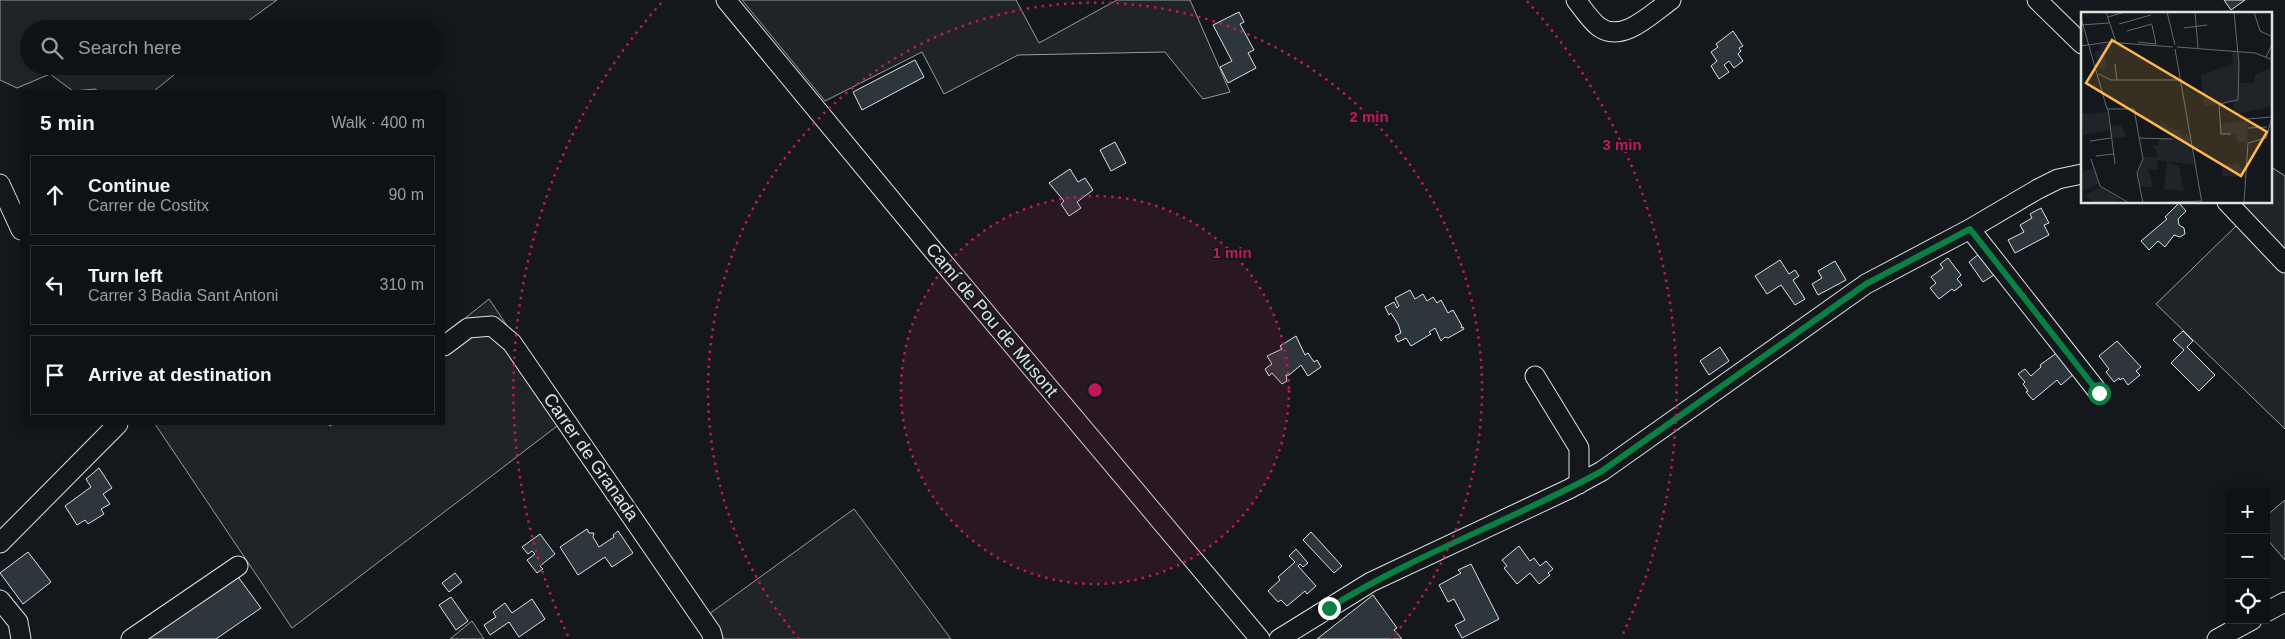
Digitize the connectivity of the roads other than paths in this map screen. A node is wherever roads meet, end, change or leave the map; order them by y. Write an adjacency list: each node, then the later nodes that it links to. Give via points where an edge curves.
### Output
1 (726, 0): 27 (street, Camí de Pou de Musont)
2 (1576, 0): 3 (street, via 1598,26 1608,32 1619,33)
3 (1671, 0)
4 (2036, 0): 5 (street)
5 (2081, 43)
6 (2081, 174): 10 (street, via 2058,178)
7 (0, 184): 9 (street)
8 (2229, 204): 11 (street)
9 (20, 228)
10 (1970, 229): 14 (street); 16 (street, via 1866,284)
11 (2285, 263)
12 (445, 345): 26 (street, Carrer de Granada, via 468,328 492,326 512,343)
13 (1534, 376): 16 (street, via 1579,448)
14 (2099, 393)
15 (117, 425): 17 (street)
16 (1579, 484): 28 (street, via 1371,582)
17 (0, 543)
18 (238, 566): 25 (street)
19 (0, 600): 24 (street, via 18,622)
20 (2285, 602): 21 (street)
21 (2270, 610)
22 (2246, 624): 23 (street)
23 (2227, 637)
24 (21, 639)
25 (131, 639)
26 (713, 639)
27 (1260, 639)
28 (1279, 639)

